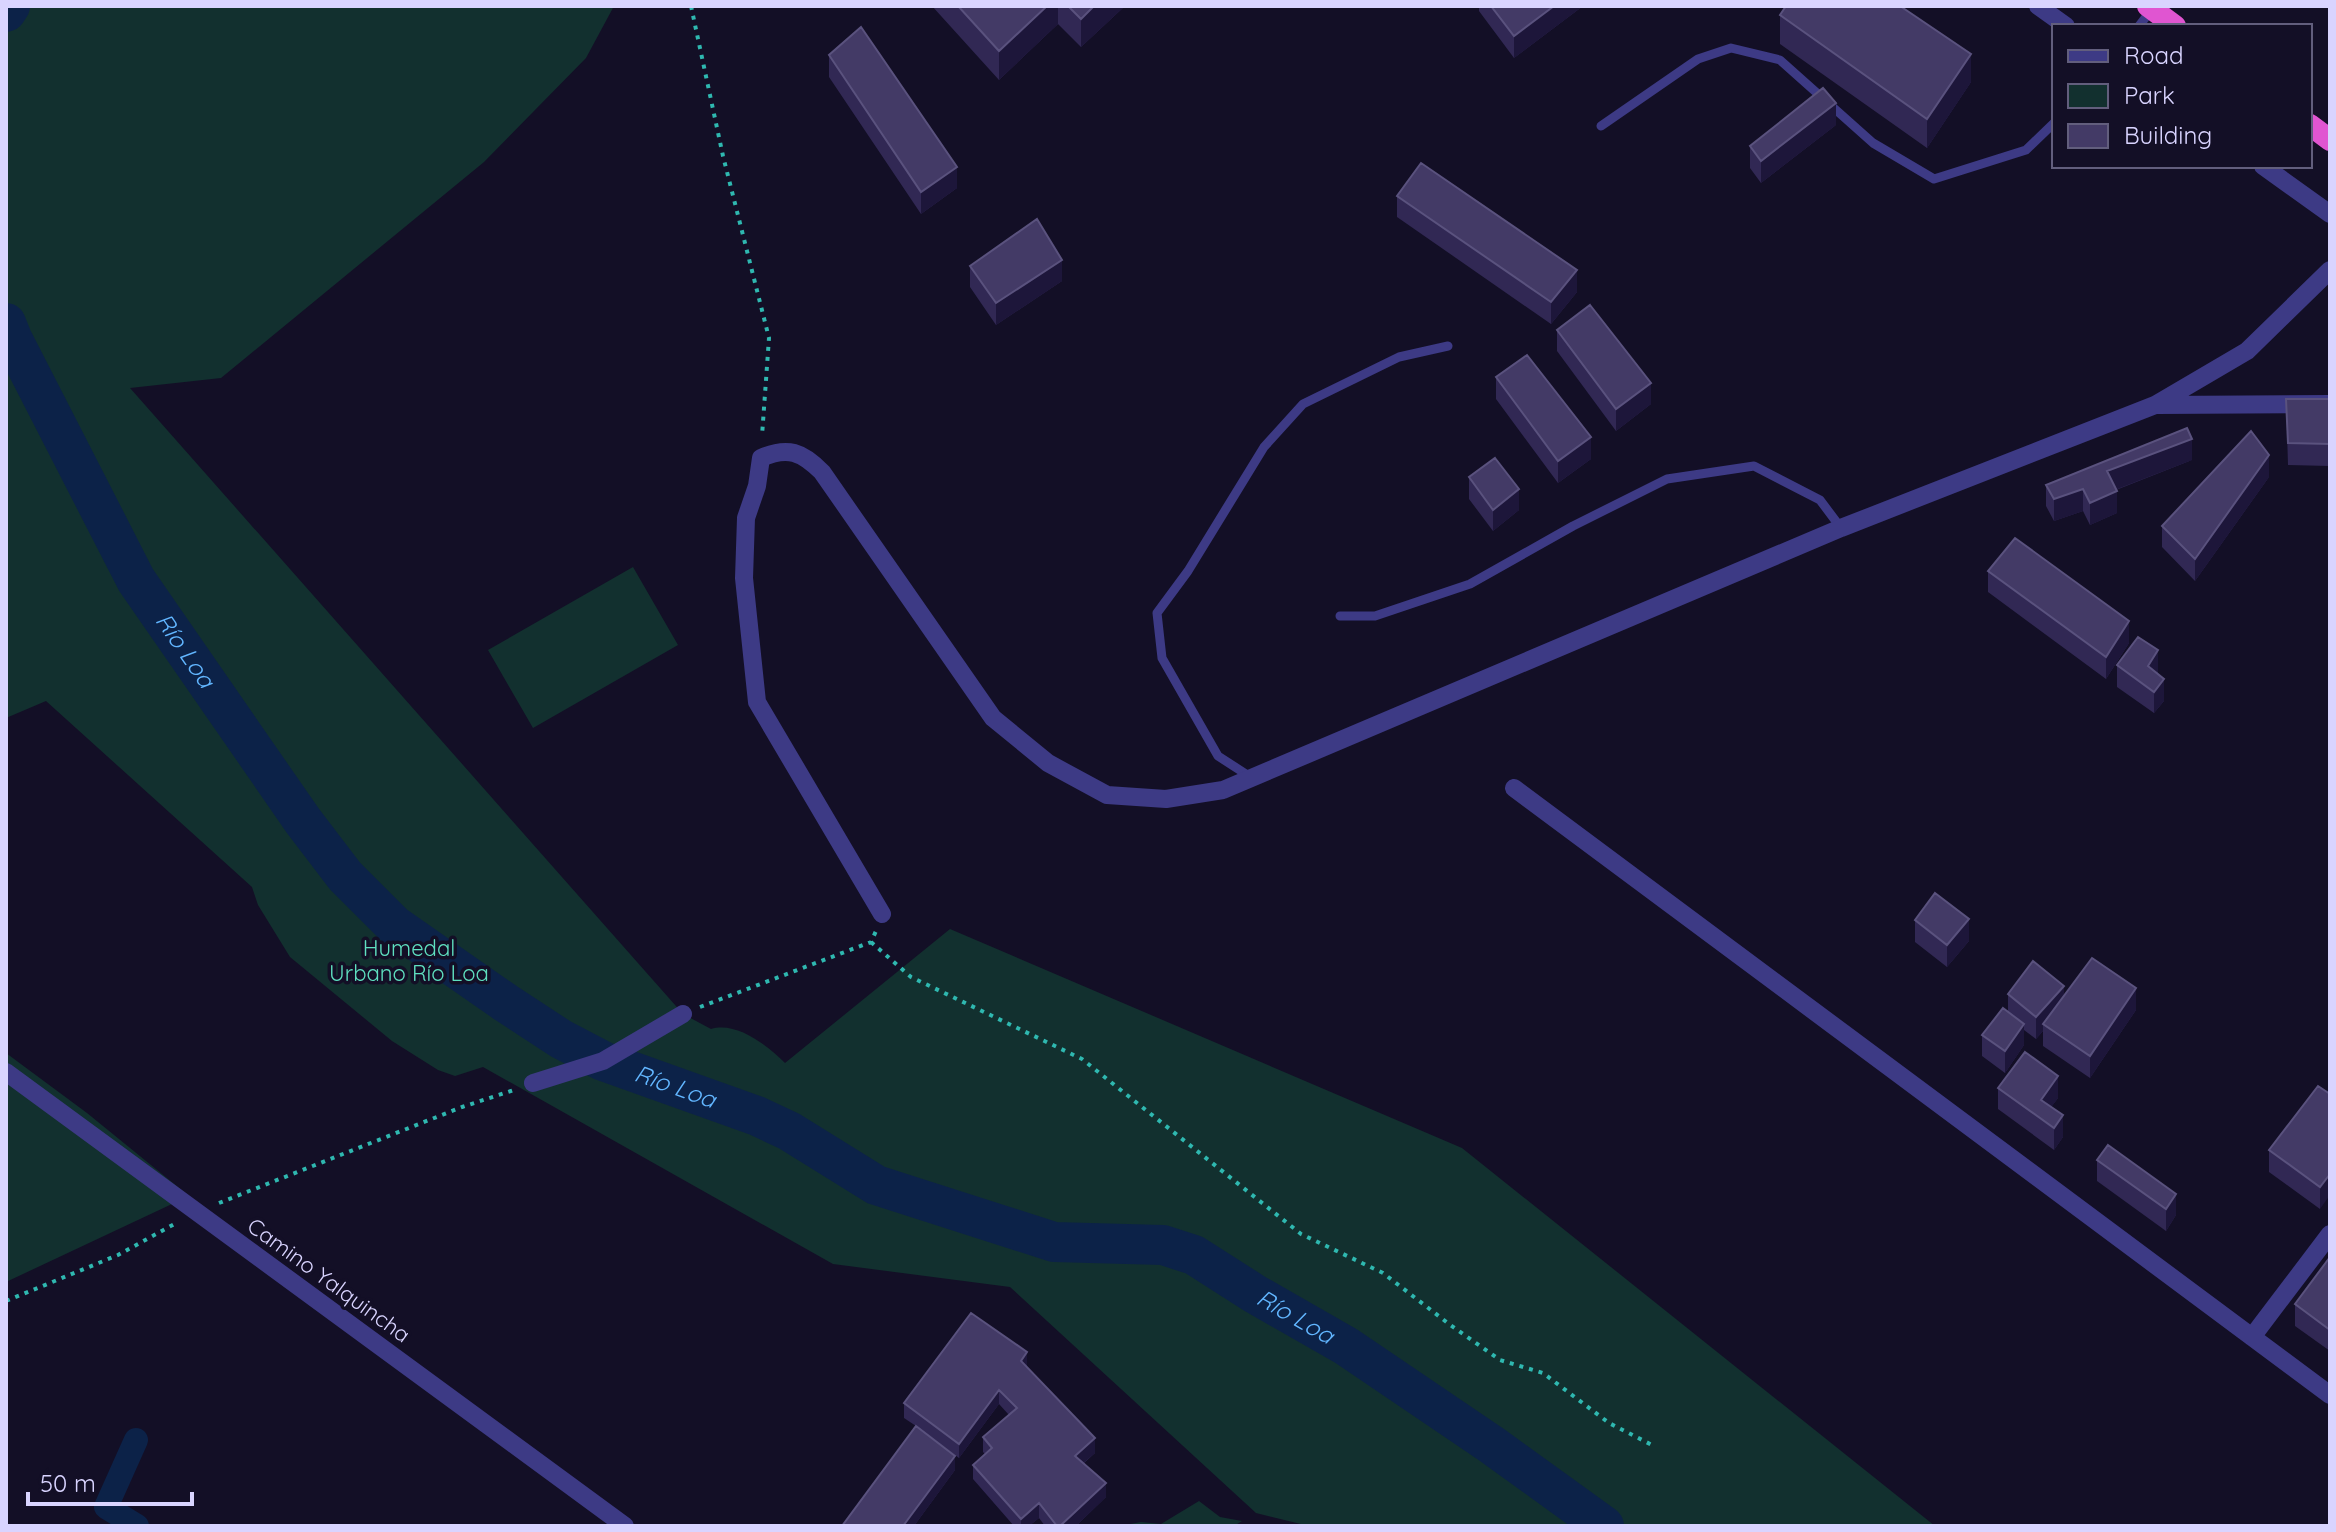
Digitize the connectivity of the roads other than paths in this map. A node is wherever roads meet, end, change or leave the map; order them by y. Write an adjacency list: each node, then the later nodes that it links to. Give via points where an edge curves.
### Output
1 (2038, 6): 3 (street)
2 (2146, 14): 4 (highway)
3 (2063, 24)
4 (2170, 24)
5 (2052, 125): 6 (lane, via 2026,150 1934,179 1873,143 1780,60 1731,48 1698,59)
6 (1601, 126)
7 (2312, 126): 8 (highway)
8 (2330, 140)
9 (2266, 168): 10 (street)
10 (2330, 214)
11 (2330, 270): 14 (street, via 2247,351)
12 (1448, 346): 17 (lane, via 1399,357 1303,404 1264,447 1157,613 1162,658 1218,756)
13 (2330, 404): 14 (street)
14 (2155, 405): 15 (street)
15 (1841, 528): 16 (lane, via 1820,500 1754,466 1667,479 1470,584 1375,616); 17 (street)
16 (1340, 616)
17 (1252, 778): 19 (street, via 1223,790 1166,799 1107,795 1048,763 993,718 822,472 808,458 775,452 761,458 746,518 744,578 757,702)
18 (1514, 788): 24 (street)
19 (882, 914)
20 (683, 1014): 22 (street, via 603,1061)
21 (6, 1072): 26 (street, Camino Yalquincha)
22 (533, 1083)
23 (2330, 1234): 24 (street)
24 (2252, 1337): 25 (street)
25 (2330, 1395)
26 (625, 1526)

